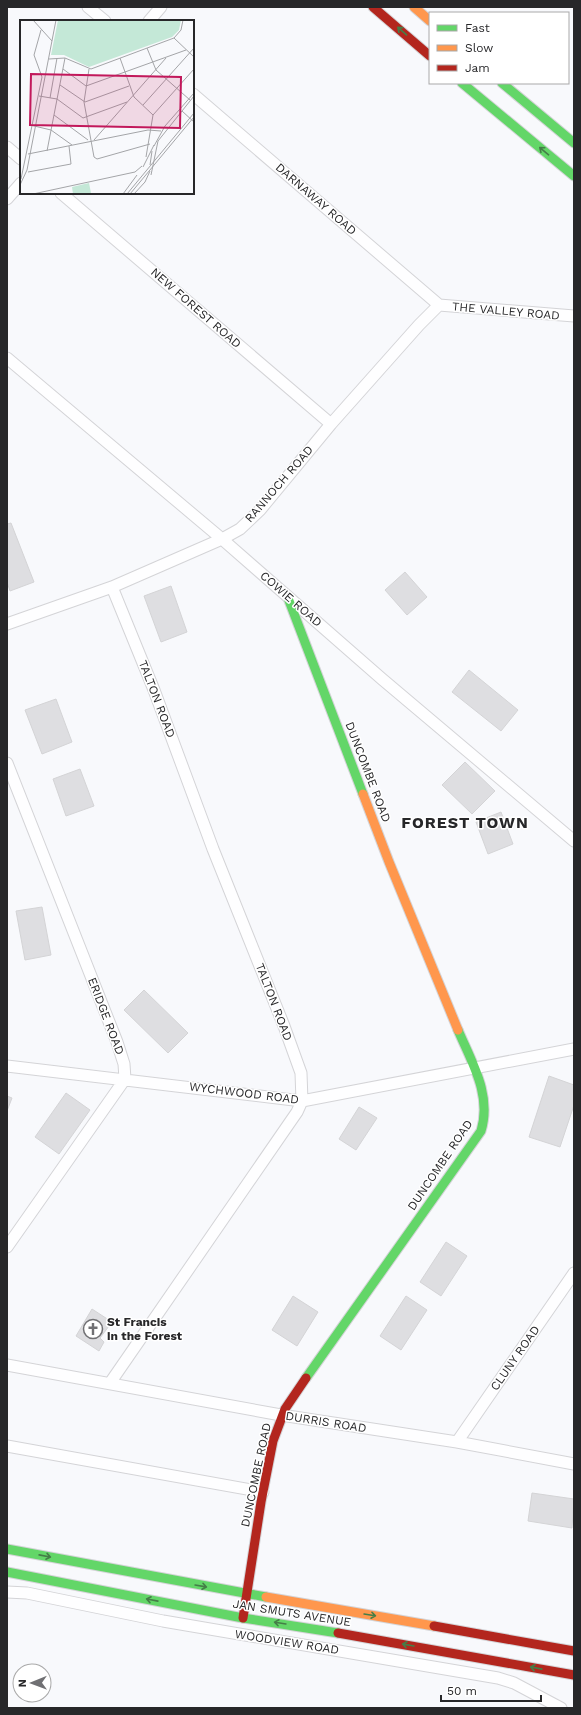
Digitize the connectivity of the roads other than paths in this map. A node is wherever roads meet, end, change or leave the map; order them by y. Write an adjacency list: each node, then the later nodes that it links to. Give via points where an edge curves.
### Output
1 (88, 7): 5 (street)
2 (161, 7): 6 (street)
3 (373, 7): 8 (main road, one-way to 3)
4 (417, 9): 7 (main road)
5 (104, 20)
6 (150, 20)
7 (429, 20)
8 (429, 55)
9 (463, 84): 15 (main road, one-way to 9)
10 (503, 84): 12 (main road)
11 (194, 95): 19 (street, DARNAWAY ROAD)
12 (574, 142)
13 (7, 147): 14 (street)
14 (20, 158)
15 (574, 176)
16 (20, 184): 18 (street)
17 (62, 194): 22 (street, NEW FOREST ROAD)
18 (7, 199)
19 (439, 305): 20 (street, THE VALLEY ROAD); 22 (street, RANNOCH ROAD)
20 (574, 316)
21 (7, 358): 23 (street, COWIE ROAD)
22 (331, 424): 23 (street, RANNOCH ROAD, via 260,510 240,529)
23 (222, 539): 24 (street, RANNOCH ROAD); 25 (street, COWIE ROAD)
24 (112, 587): 26 (street, RANNOCH ROAD); 33 (street, TALTON ROAD, via 284,1026 301,1073)
25 (288, 598): 28 (street, COWIE ROAD); 31 (main road, DUNCOMBE ROAD, via 389,862)
26 (7, 624)
27 (7, 764): 32 (street, ERIDGE ROAD, via 117,1042 124,1064)
28 (574, 841)
29 (574, 1049): 31 (street, WYCHWOOD ROAD)
30 (7, 1066): 32 (street, WYCHWOOD ROAD)
31 (474, 1069): 33 (street, WYCHWOOD ROAD); 38 (main road, DUNCOMBE ROAD, via 483,1090 486,1106 480,1131)
32 (124, 1079): 33 (street, WYCHWOOD ROAD); 34 (street)
33 (302, 1101): 37 (street, via 297,1112)
34 (7, 1247)
35 (574, 1273): 39 (street, CLUNY ROAD)
36 (7, 1365): 37 (street, DURRIS ROAD)
37 (110, 1383): 38 (street, DURRIS ROAD)
38 (281, 1415): 39 (street, DURRIS ROAD); 42 (main road, DUNCOMBE ROAD)
39 (457, 1442): 41 (street, DURRIS ROAD)
40 (7, 1446): 42 (street)
41 (574, 1464)
42 (263, 1492): 46 (main road, DUNCOMBE ROAD)
43 (7, 1549): 46 (main road, JAN SMUTS AVENUE, one-way to 46)
44 (7, 1572): 47 (main road, JAN SMUTS AVENUE, one-way to 44)
45 (7, 1592): 50 (street, WOODVIEW ROAD, via 27,1593 163,1621 484,1675 514,1683)
46 (248, 1594): 47 (main road, DUNCOMBE ROAD); 48 (main road, JAN SMUTS AVENUE, one-way to 48)
47 (244, 1618): 49 (main road, JAN SMUTS AVENUE, one-way to 47)
48 (574, 1651)
49 (574, 1675)
50 (561, 1708)

